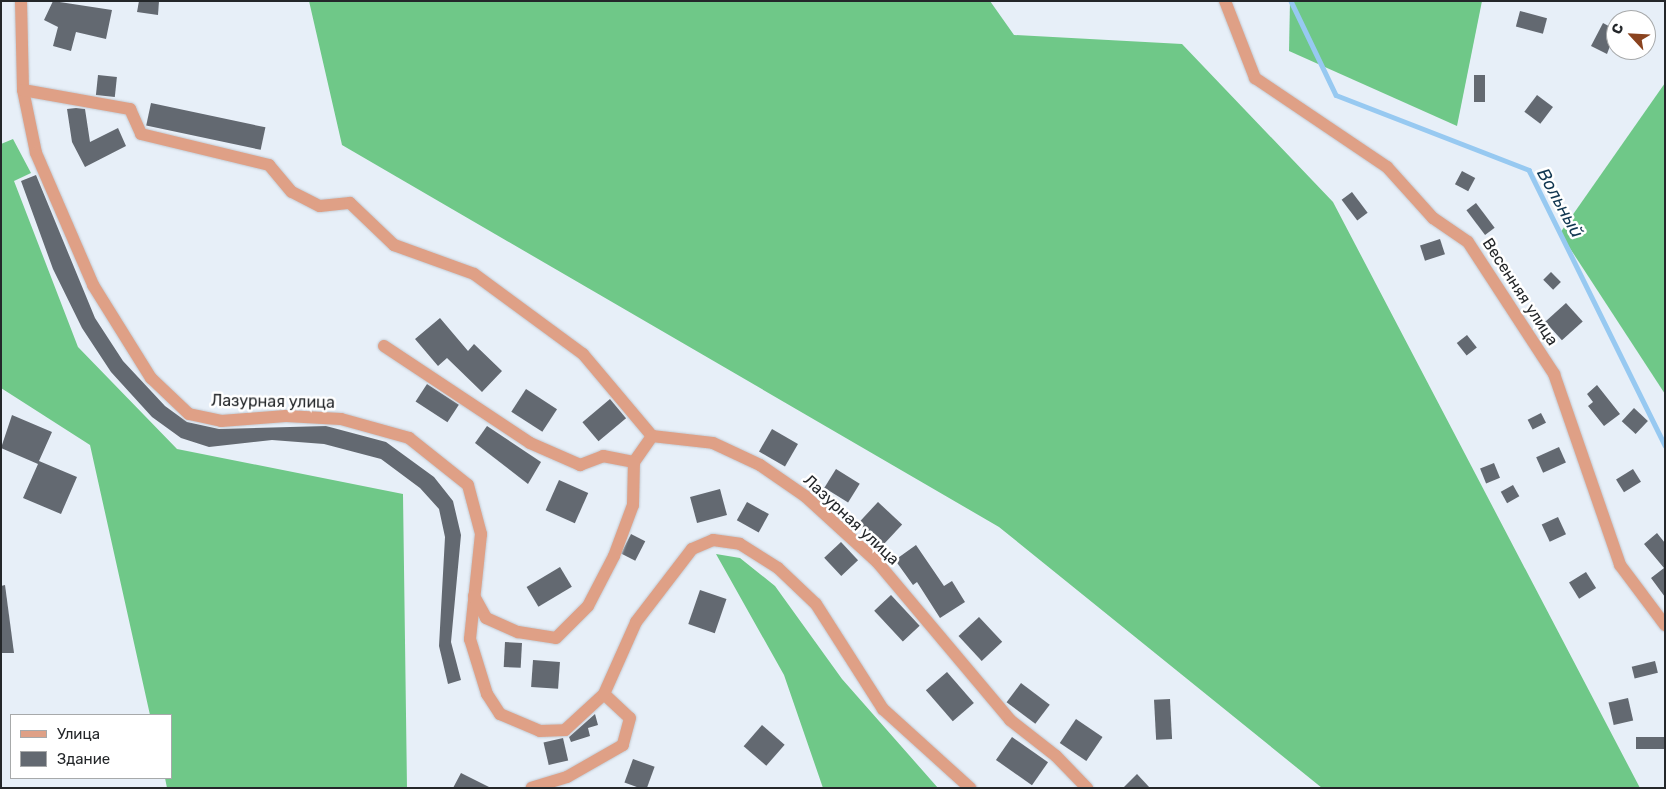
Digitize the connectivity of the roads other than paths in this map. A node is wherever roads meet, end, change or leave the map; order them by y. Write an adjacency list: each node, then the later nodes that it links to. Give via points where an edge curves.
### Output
1 (21, 1): 3 (street, Лазурная улица)
2 (1225, 1): 8 (street, Весенняя улица, via 1255,78 1387,167 1433,218 1468,242 1554,374 1620,565)
3 (24, 90): 5 (street, via 130,109 141,134 269,165 292,192 320,206 350,203 394,245 474,274 583,354); 7 (street, Лазурная улица, via 36,153 93,285 151,378 189,414 221,420 286,416 340,419 410,438 468,485 480,534)
4 (384, 346): 6 (street, via 530,443 580,465 603,456)
5 (652, 436): 6 (street); 12 (street, Лазурная улица, via 713,443 760,465 805,496 878,562 1010,720 1056,756)
6 (634, 462): 7 (street, via 632,505 614,556 588,606 556,638 518,632 486,618)
7 (474, 596): 9 (street, Лазурная улица, via 470,639 487,694 500,714 540,731 565,730)
8 (1665, 625)
9 (604, 694): 10 (street, via 630,718 624,745 567,777); 11 (street, Лазурная улица, via 636,622 692,549 713,540 740,544 778,568 816,604 883,709)
10 (532, 788)
11 (970, 788)
12 (1087, 788)

